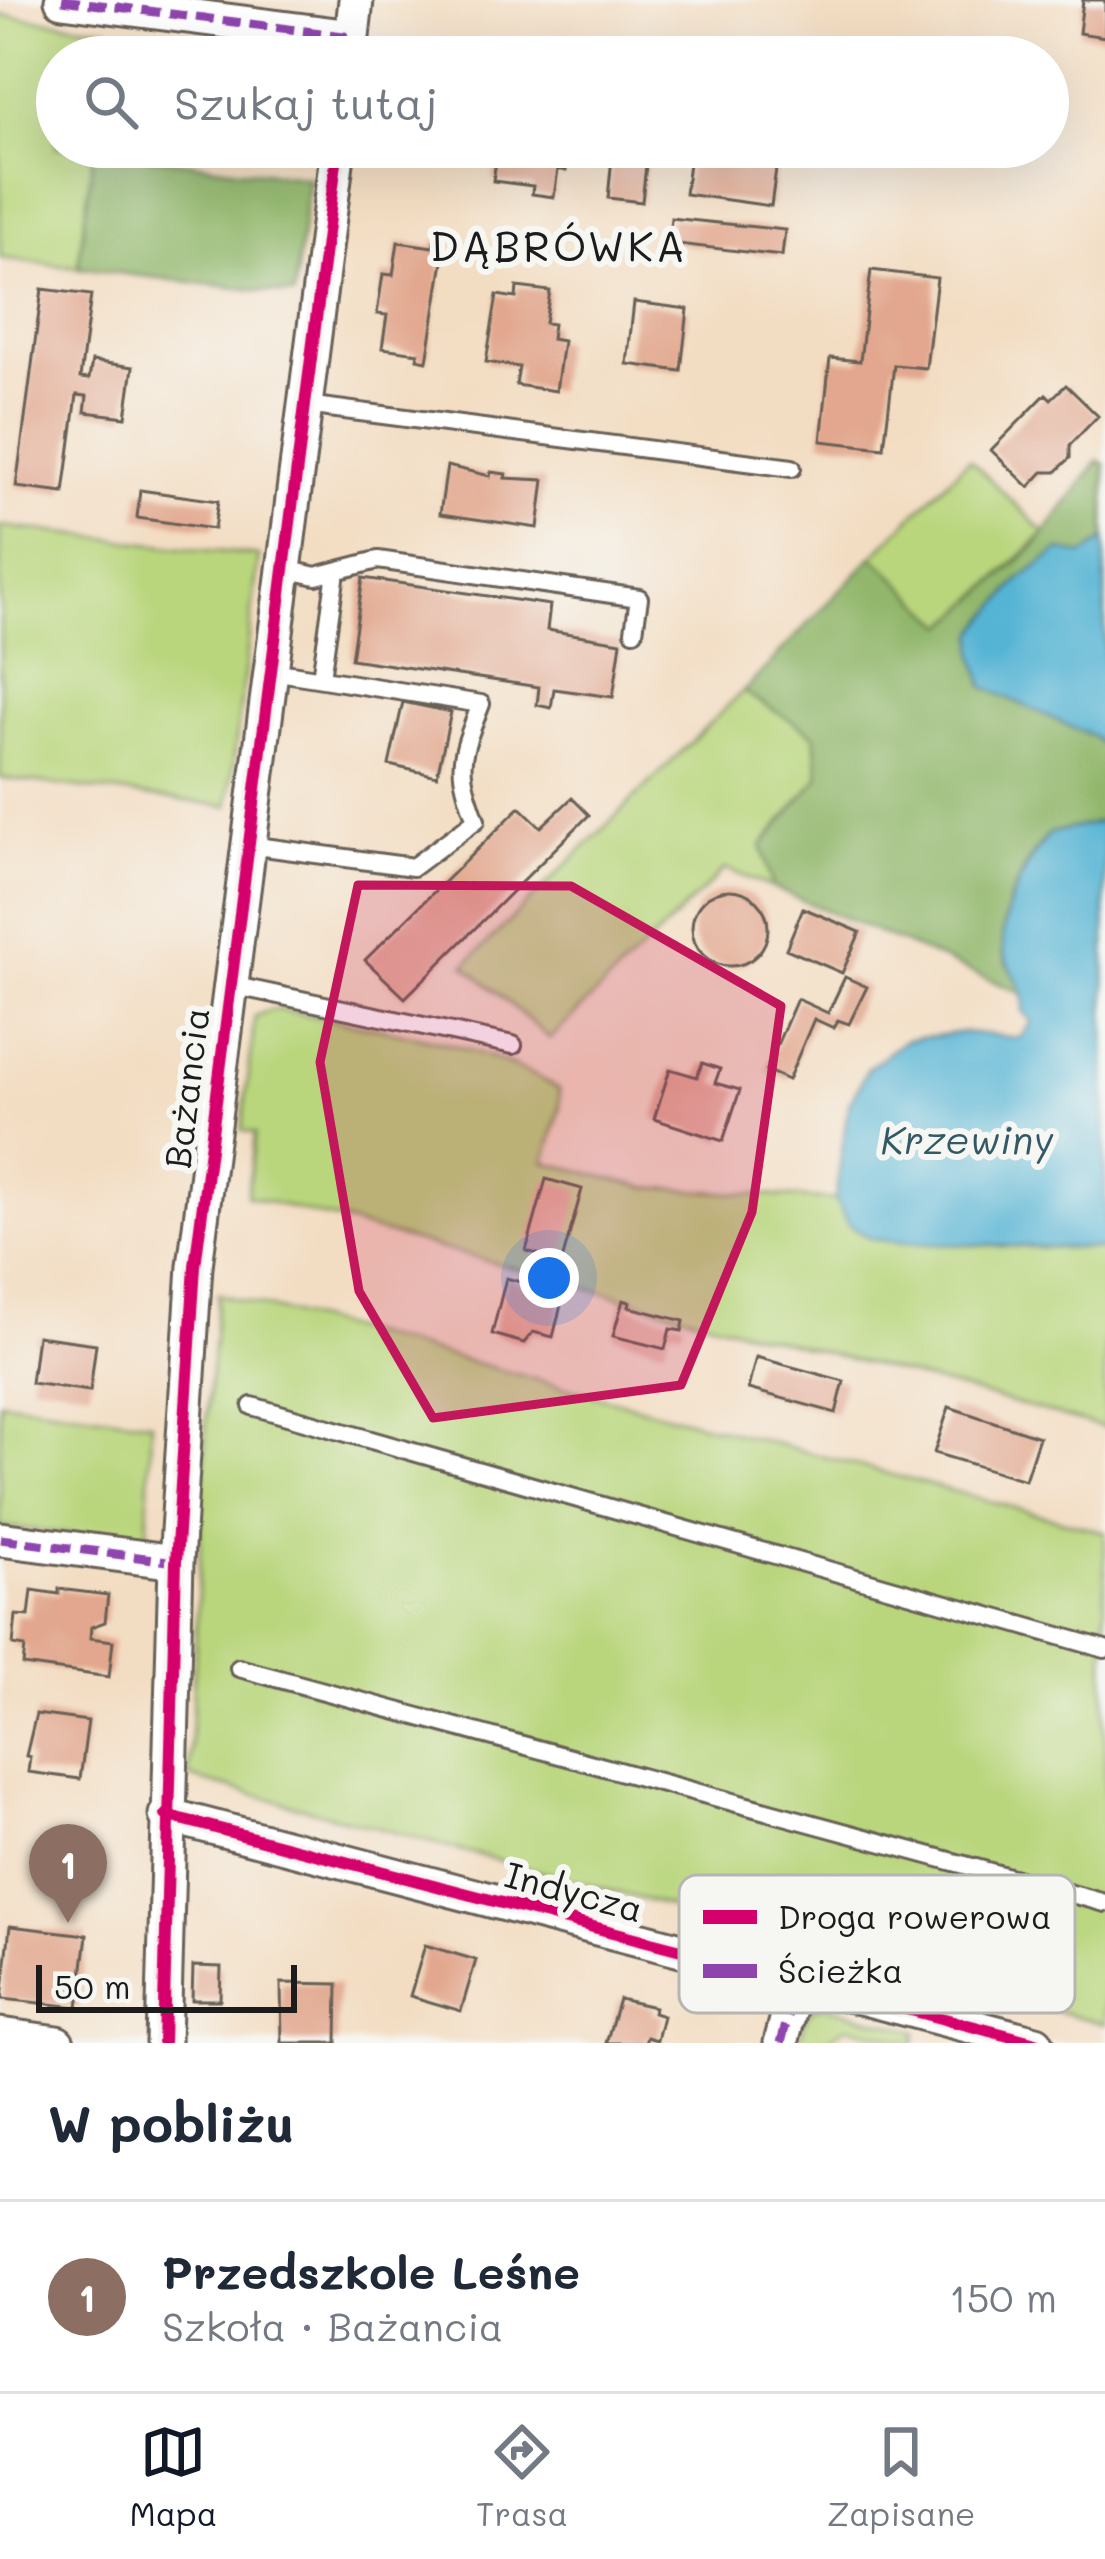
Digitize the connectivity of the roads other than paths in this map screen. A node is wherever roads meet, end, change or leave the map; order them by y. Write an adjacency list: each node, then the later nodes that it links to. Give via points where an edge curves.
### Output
1 (62, 0): 3 (street)
2 (356, 0): 4 (street)
3 (283, 36)
4 (352, 36)
5 (335, 168): 6 (street, Bażancia)
6 (306, 405): 7 (lane); 8 (street, Bażancia)
7 (792, 468)
8 (285, 569): 9 (lane); 11 (street, Bażancia)
9 (336, 572): 10 (lane, via 378,560 639,598); 12 (lane)
10 (634, 631)
11 (272, 670): 12 (lane); 13 (street, Bażancia)
12 (321, 678): 13 (lane, via 481,704 461,762 476,820 413,867)
13 (249, 845): 14 (street, Bażancia)
14 (231, 985): 15 (lane); 18 (street, Bażancia, via 195,1266)
15 (513, 1045)
16 (252, 1406): 19 (lane)
17 (0, 1539): 18 (street)
18 (176, 1562): 21 (street, Bażancia)
19 (1105, 1649)
20 (239, 1668): 22 (lane)
21 (166, 1815): 25 (street, Indycza); 30 (street, Bażancia)
22 (1002, 1875)
23 (1075, 1895): 24 (lane)
24 (1105, 1903)
25 (679, 1951)
26 (789, 2013): 31 (street)
27 (918, 2013): 32 (street, Indycza)
28 (0, 2035): 29 (street)
29 (57, 2043)
30 (163, 2043)
31 (781, 2043)
32 (1036, 2043)

